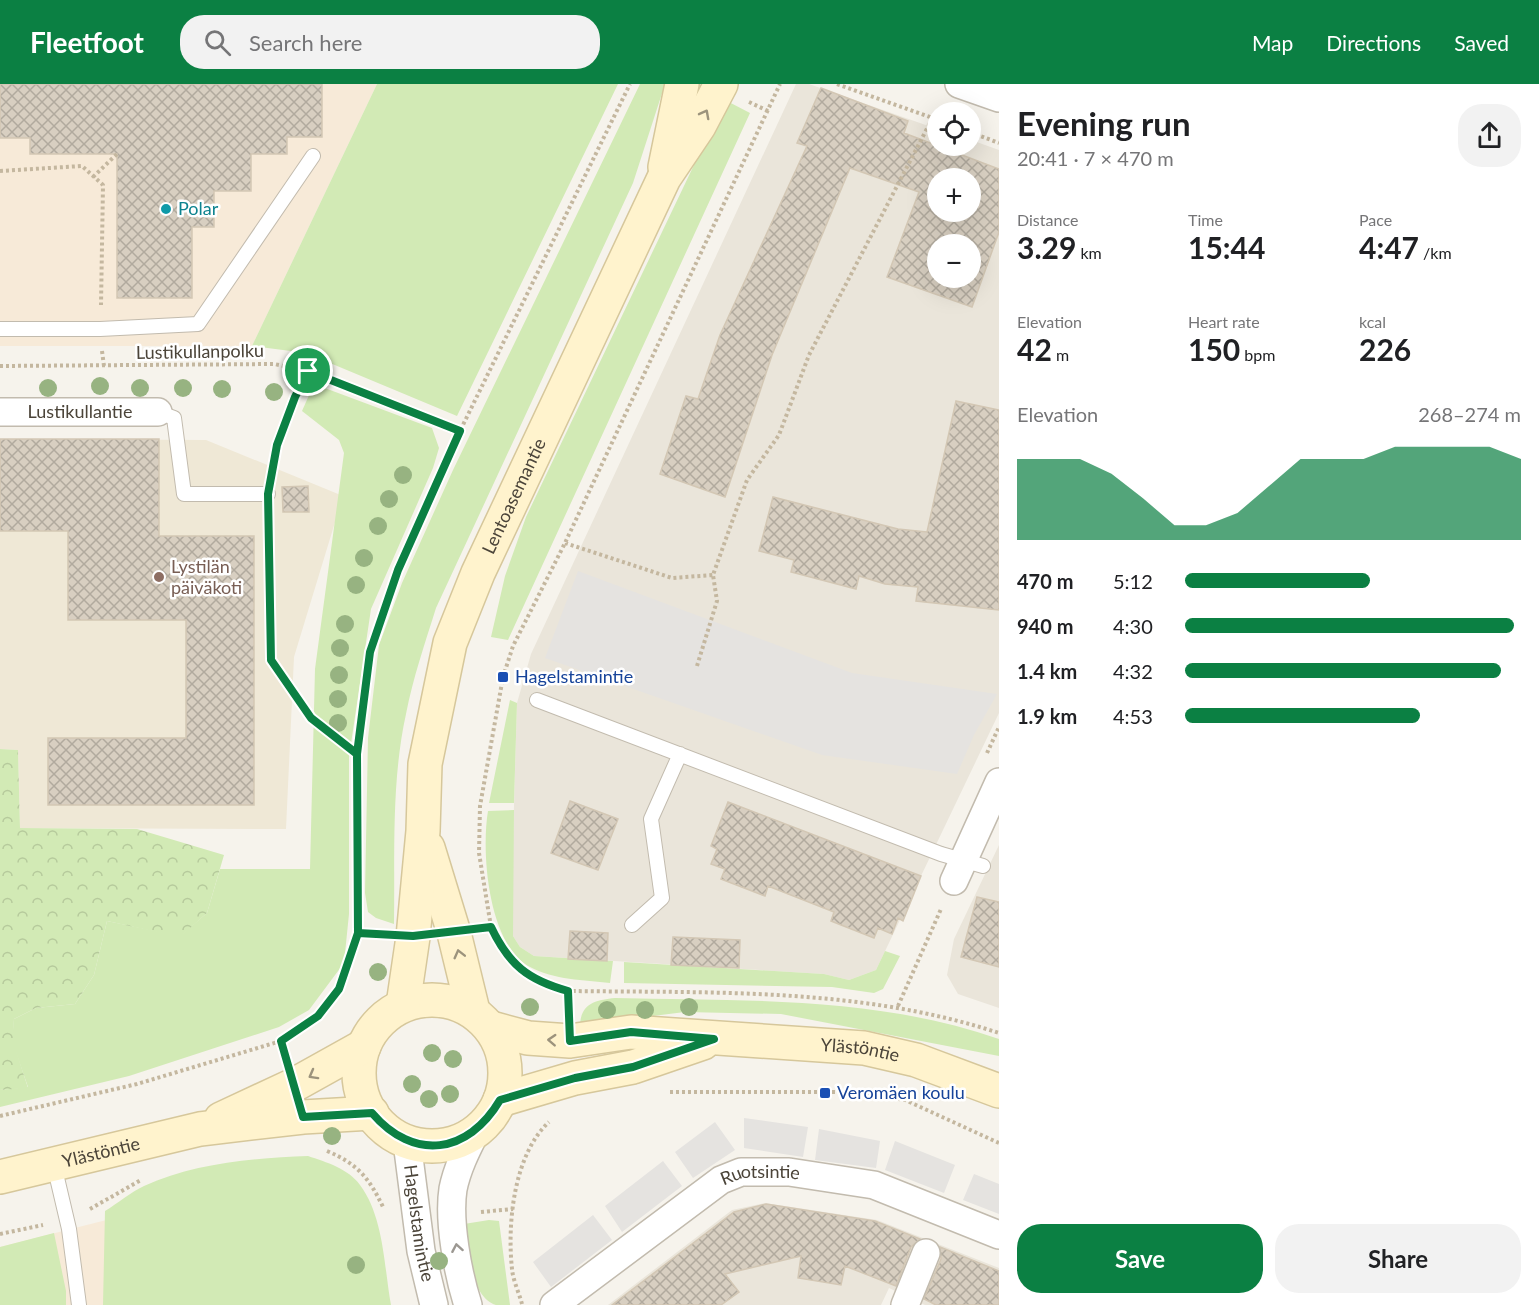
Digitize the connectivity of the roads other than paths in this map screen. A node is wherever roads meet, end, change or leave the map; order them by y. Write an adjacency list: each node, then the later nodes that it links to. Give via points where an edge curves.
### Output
1 (682, 84): 6 (main road, Lentoasemantie)
2 (721, 84): 6 (main road, Lentoasemantie, one-way to 2)
3 (959, 84): 4 (street)
4 (999, 98)
5 (313, 156): 7 (lane, via 198,324)
6 (664, 178): 15 (main road, Lentoasemantie, via 478,573 450,643 425,764)
7 (0, 329)
8 (0, 412): 9 (street, Lustikullantie)
9 (158, 412): 10 (lane, via 174,418 184,494)
10 (268, 494)
11 (537, 700): 12 (lane)
12 (680, 754): 16 (lane); 17 (lane, via 651,819 662,898)
13 (999, 782): 14 (street)
14 (993, 811): 16 (street)
15 (423, 831): 18 (main road, Lentoasemantie); 19 (main road, Lentoasemantie, one-way to 15)
16 (967, 869)
17 (632, 925)
18 (403, 1005): 19 (main road, via 418,1000 448,1001); 21 (main road, via 385,1017)
19 (482, 1019): 20 (main road, Ylästöntie, one-way to 19, via 631,1032 570,1041 528,1038); 23 (main road, via 504,1057 506,1076)
20 (714, 1039): 22 (main road, Ylästöntie, via 864,1048 916,1060); 23 (main road, Ylästöntie, via 633,1067 575,1078)
21 (364, 1046): 24 (main road, via 359,1067 361,1091); 25 (main road, Ylästöntie, one-way to 25, via 294,1085)
22 (999, 1091)
23 (500, 1100): 26 (main road, via 489,1119)
24 (372, 1113): 25 (main road, Ylästöntie); 27 (main road, via 385,1129)
25 (200, 1129): 28 (main road, Ylästöntie)
26 (475, 1132): 27 (main road, via 448,1144 426,1146); 34 (street, Hagelstamintie, one-way to 26, via 454,1231 453,1191)
27 (407, 1142): 33 (street, Hagelstamintie, via 415,1215)
28 (54, 1165): 29 (main road, Ylästöntie); 32 (lane, via 67,1219)
29 (0, 1177)
30 (941, 1210): 31 (street, Ruotsintie); 35 (street, Ruotsintie, via 874,1185 789,1172 741,1172 721,1180); 36 (street)
31 (999, 1235)
32 (79, 1305)
33 (434, 1305)
34 (468, 1305)
35 (554, 1305)
36 (905, 1305)

